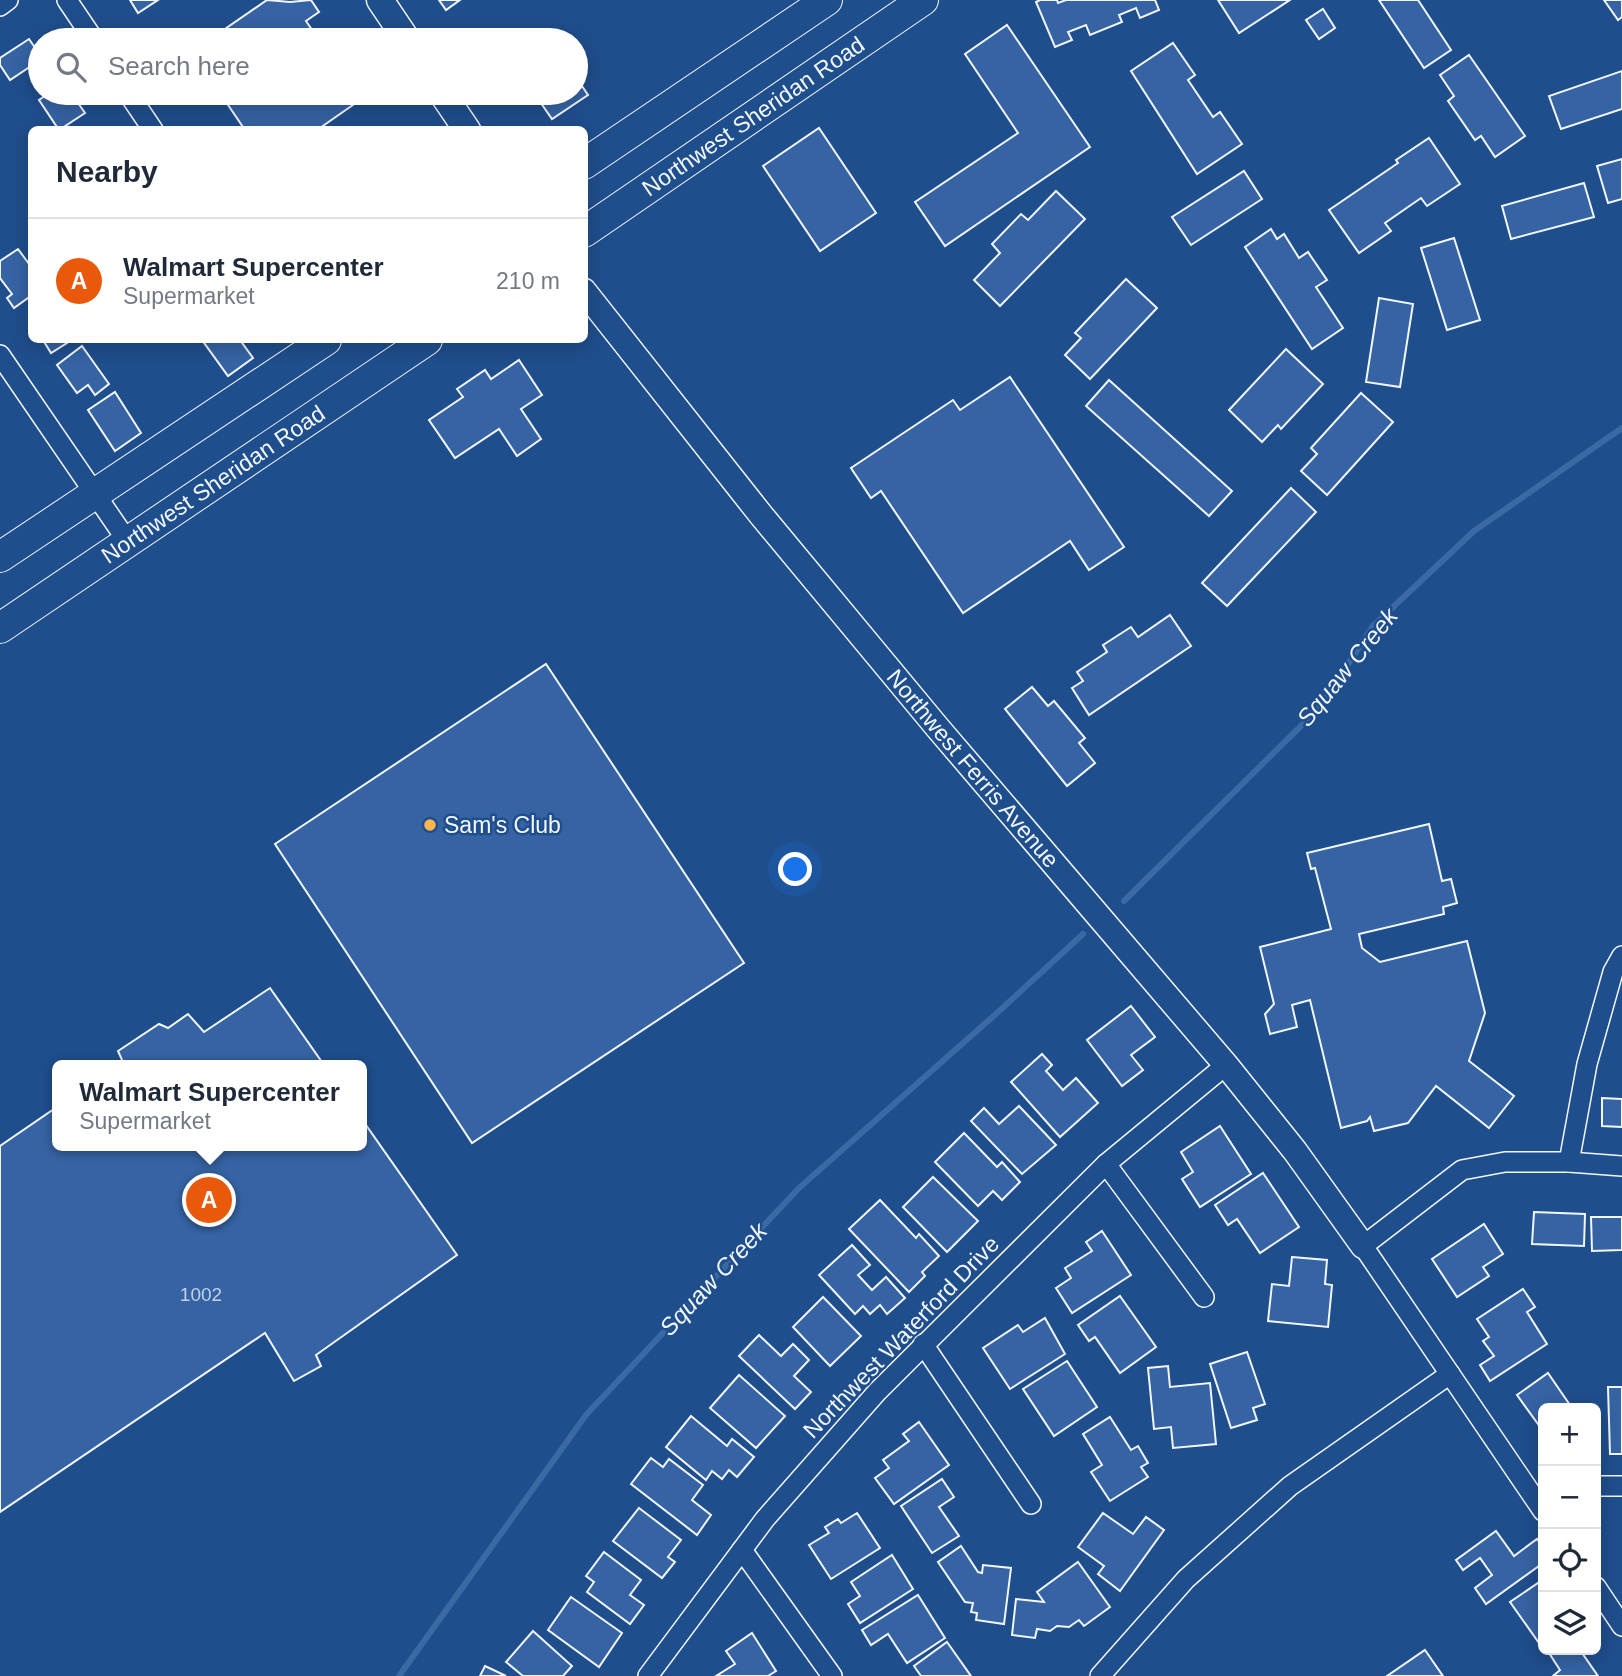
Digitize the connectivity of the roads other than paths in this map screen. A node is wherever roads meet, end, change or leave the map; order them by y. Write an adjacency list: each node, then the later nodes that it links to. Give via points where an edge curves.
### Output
1 (8, 0): 6 (street)
2 (67, 0): 7 (street)
3 (380, 0): 8 (main road)
4 (827, 0): 13 (main road)
5 (923, 0): 14 (main road, Northwest Sheridan Road)
6 (0, 6)
7 (86, 28)
8 (399, 28)
9 (136, 105): 11 (street)
10 (450, 105): 12 (main road)
11 (150, 126)
12 (464, 126)
13 (588, 161)
14 (588, 229)
15 (588, 296): 25 (street, Northwest Ferris Avenue, via 778,536)
16 (423, 343): 20 (main road, Northwest Sheridan Road)
17 (307, 345): 19 (main road)
18 (0, 355): 19 (street)
19 (94, 493): 20 (street); 21 (main road)
20 (128, 542): 23 (main road, Northwest Sheridan Road)
21 (8, 552): 22 (main road)
22 (0, 575)
23 (0, 628)
24 (1622, 956): 26 (street, via 1587,1064)
25 (1226, 1065): 27 (street, Northwest Waterford Drive); 29 (street, Northwest Ferris Avenue)
26 (1569, 1162): 28 (street); 29 (street, via 1505,1162 1462,1170)
27 (1106, 1164): 30 (street); 31 (street, Northwest Waterford Drive)
28 (1622, 1166)
29 (1363, 1246): 32 (street)
30 (1205, 1297)
31 (923, 1344): 36 (street); 37 (street, Northwest Waterford Drive)
32 (1450, 1374): 35 (street); 42 (street, via 1290,1486 1186,1578)
33 (1601, 1486): 34 (street)
34 (1622, 1486)
35 (1535, 1488)
36 (1031, 1504)
37 (742, 1550): 40 (street, Northwest Waterford Drive); 41 (street)
38 (1599, 1592): 39 (street)
39 (1622, 1626)
40 (648, 1676)
41 (832, 1676)
42 (1100, 1676)

